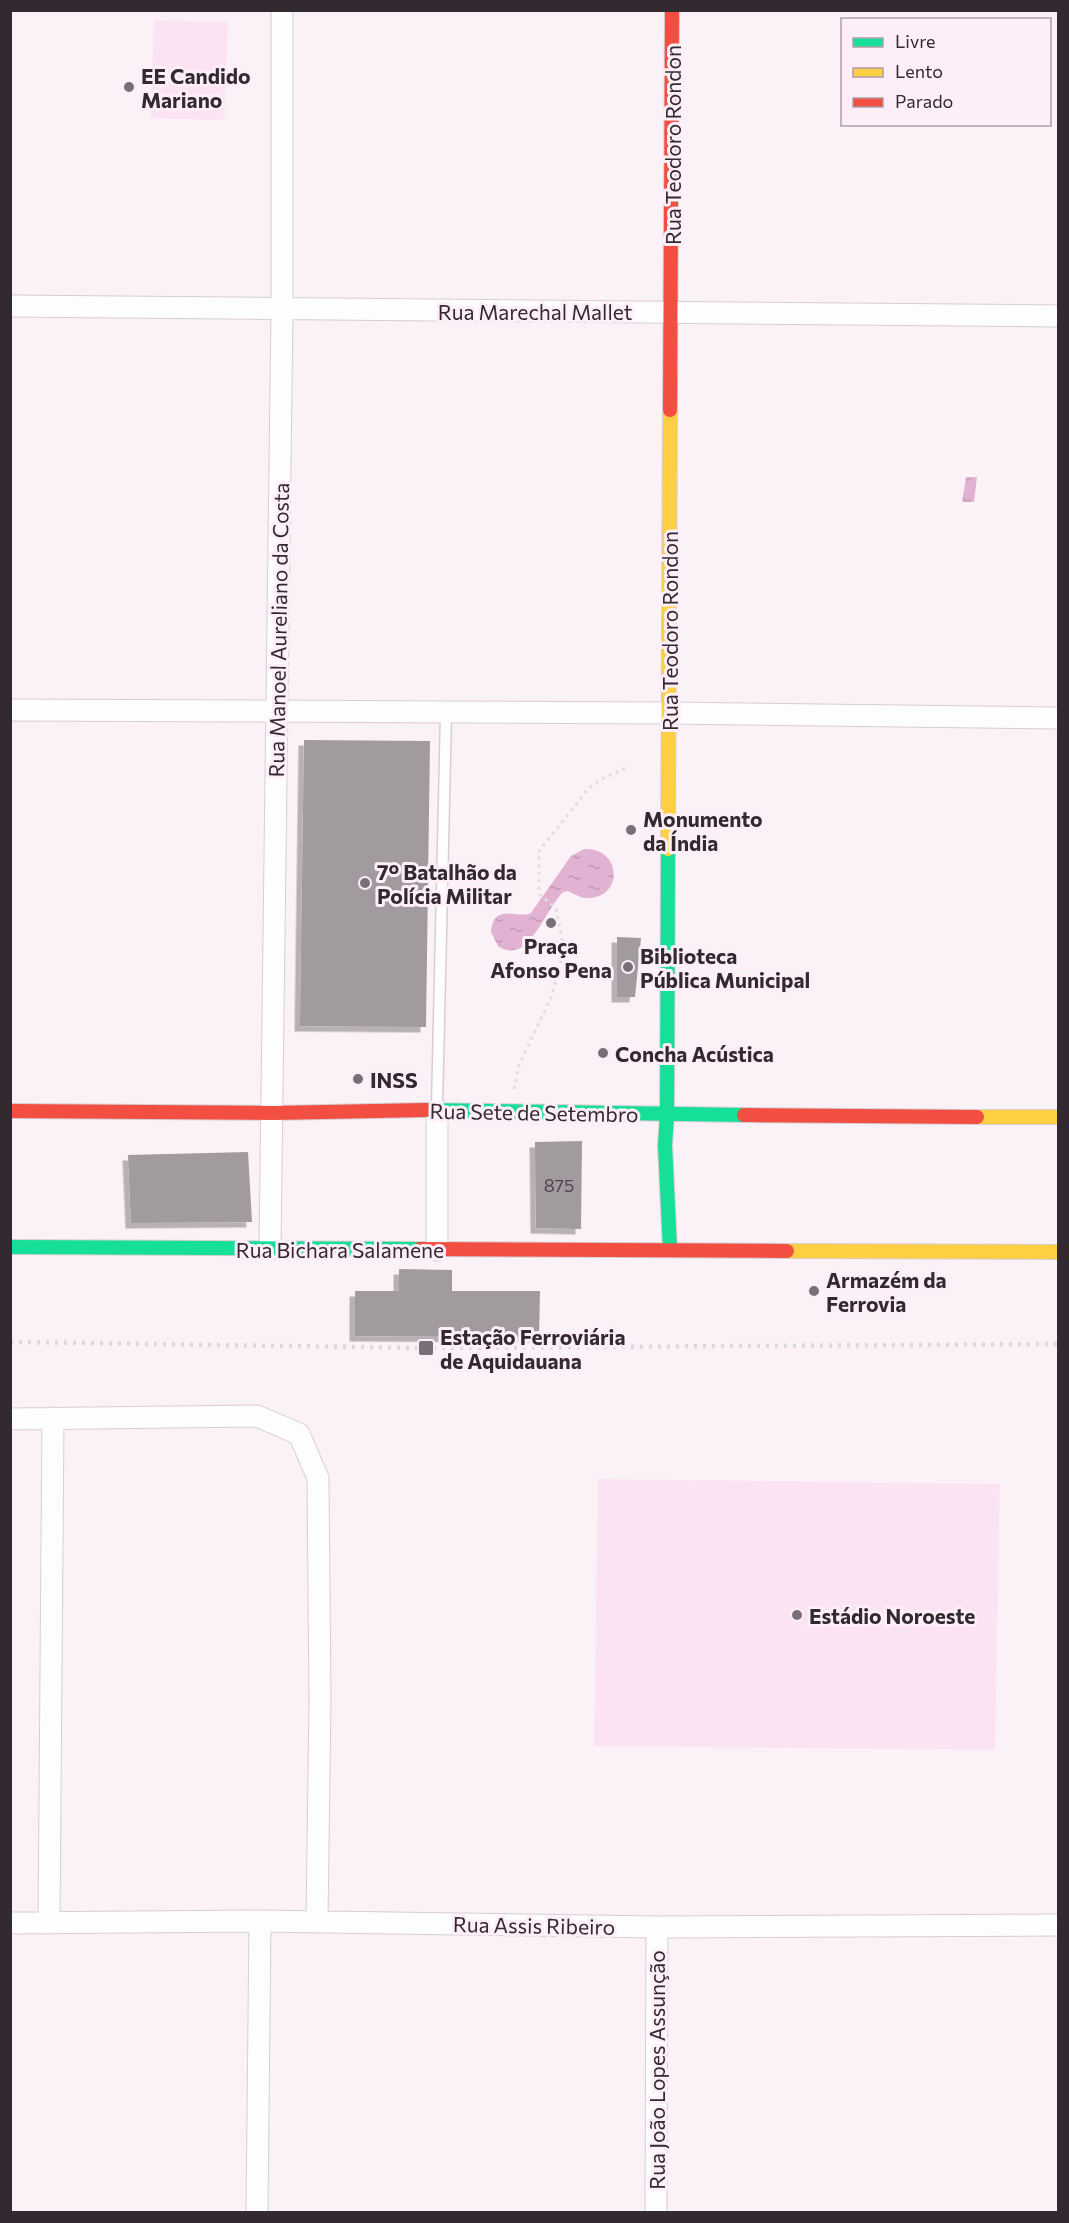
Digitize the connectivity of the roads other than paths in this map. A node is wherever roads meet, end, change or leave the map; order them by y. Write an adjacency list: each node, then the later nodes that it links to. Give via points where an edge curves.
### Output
1 (282, 10): 4 (street, Rua Manoel Aureliano da Costa)
2 (672, 10): 5 (main road, Rua Teodoro Rondon)
3 (10, 306): 4 (street, Rua Marechal Mallet)
4 (282, 309): 5 (street, Rua Marechal Mallet); 8 (street, Rua Manoel Aureliano da Costa)
5 (671, 312): 6 (street, Rua Marechal Mallet); 10 (main road, Rua Teodoro Rondon)
6 (1059, 316)
7 (10, 710): 8 (street)
8 (278, 712): 9 (street); 14 (street, Rua Manoel Aureliano da Costa)
9 (446, 713): 10 (street); 12 (lane)
10 (669, 713): 11 (street); 15 (main road, Rua Teodoro Rondon)
11 (1059, 718)
12 (437, 1110): 14 (main road, Rua Sete de Setembro); 15 (main road, Rua Sete de Setembro); 19 (street)
13 (10, 1112): 14 (main road, Rua Sete de Setembro)
14 (273, 1113): 18 (street, Rua Manoel Aureliano da Costa)
15 (667, 1115): 16 (main road, Rua Sete de Setembro); 20 (main road, Rua Teodoro Rondon)
16 (1059, 1117)
17 (10, 1247): 18 (main road, Rua Bichara Salamene)
18 (270, 1249): 19 (main road, Rua Bichara Salamene)
19 (437, 1250): 20 (main road, Rua Bichara Salamene)
20 (670, 1251): 21 (main road, Rua Bichara Salamene)
21 (1059, 1252)
22 (53, 1418): 23 (street); 25 (street, via 257,1416 299,1434 318,1478); 27 (street)
23 (10, 1419)
24 (260, 1921): 25 (street, Rua Assis Ribeiro); 27 (street, Rua Assis Ribeiro); 30 (street)
25 (317, 1921): 29 (street, Rua Assis Ribeiro)
26 (10, 1923): 27 (street, Rua Assis Ribeiro)
27 (49, 1923)
28 (1059, 1925): 29 (street, Rua Assis Ribeiro)
29 (657, 1927): 31 (street, Rua João Lopes Assunção)
30 (257, 2212)
31 (656, 2212)

